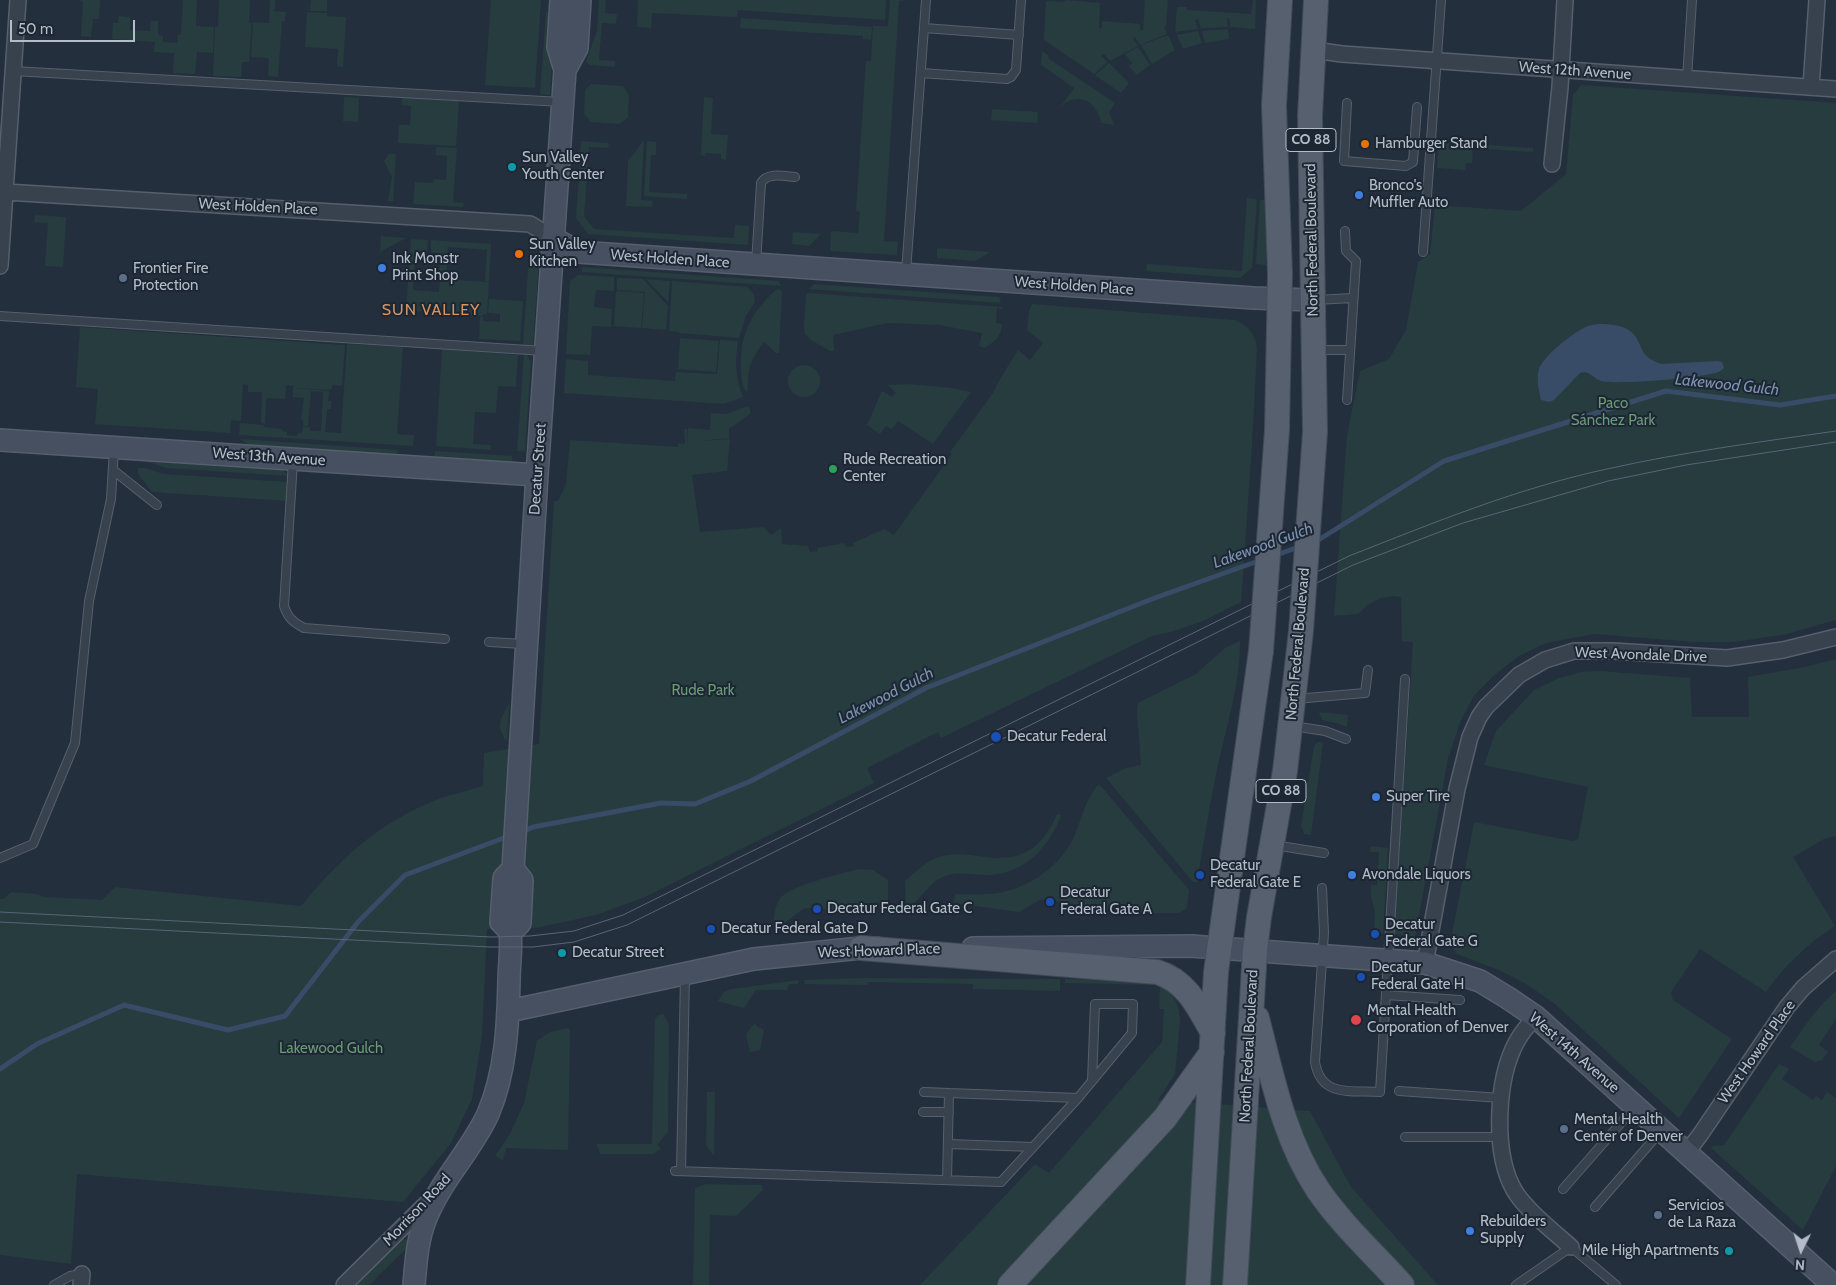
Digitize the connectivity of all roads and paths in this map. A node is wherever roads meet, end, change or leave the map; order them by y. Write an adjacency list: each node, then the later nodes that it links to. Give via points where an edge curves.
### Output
1 (18, 0): 19 (street)
2 (561, 0): 17 (street, Decatur Street, via 558,47)
3 (580, 0): 17 (street, Decatur Street, via 577,48)
4 (926, 0): 13 (lane)
5 (1021, 0): 14 (lane)
6 (1280, 0): 37 (main road, via 1274,106)
7 (1301, 0): 15 (main road, via 1300,32)
8 (1316, 0): 15 (main road, North Federal Boulevard / CO 88)
9 (1441, 0): 16 (lane)
10 (1566, 0): 18 (street)
11 (1692, 0): 21 (lane)
12 (1817, 0): 22 (street)
13 (924, 28): 14 (lane); 20 (lane)
14 (1019, 35): 20 (lane, via 1016,70 1007,79)
15 (1314, 50): 16 (street, West 12th Avenue); 38 (main road, North Federal Boulevard / CO 88, via 1310,116)
16 (1437, 61): 18 (street, West 12th Avenue); 32 (lane)
17 (565, 70): 24 (street, Decatur Street)
18 (1560, 70): 21 (street, West 12th Avenue); 27 (street)
19 (13, 71): 24 (lane); 29 (street)
20 (921, 73): 35 (lane)
21 (1688, 80): 22 (street, West 12th Avenue)
22 (1811, 87): 23 (street, West 12th Avenue)
23 (1836, 89)
24 (562, 102): 31 (street, Decatur Street)
25 (1347, 103): 26 (lane, via 1344,161 1406,166 1413,162)
26 (1417, 107)
27 (1552, 164)
28 (795, 177): 33 (lane, via 769,176 761,183)
29 (5, 192): 31 (street, West Holden Place, via 530,224); 34 (street)
30 (1346, 231): 36 (lane, via 1346,251 1356,261)
31 (553, 238): 33 (street, West Holden Place, via 578,252); 42 (street, Decatur Street)
32 (1423, 252)
33 (756, 264): 35 (street, West Holden Place)
34 (0, 266)
35 (906, 275): 37 (street, West Holden Place)
36 (1353, 298): 38 (lane); 41 (lane)
37 (1280, 300): 38 (street, West Holden Place); 64 (main road, CO 88, bridge, via 1277,430 1261,651)
38 (1313, 300): 40 (main road, North Federal Boulevard / CO 88)
39 (0, 316): 42 (lane)
40 (1313, 350): 41 (lane); 56 (main road, North Federal Boulevard / CO 88, bridge, via 1315,432)
41 (1350, 350): 43 (lane)
42 (546, 351): 48 (street, Decatur Street)
43 (1347, 400)
44 (0, 440): 45 (street, West 13th Avenue)
45 (114, 448): 46 (street, West 13th Avenue); 47 (lane)
46 (293, 459): 48 (street, West 13th Avenue); 51 (lane, via 286,615 304,628)
47 (113, 470): 49 (lane); 61 (lane, via 111,499 89,600 75,744 33,844)
48 (537, 475): 53 (street, Decatur Street)
49 (157, 505)
50 (1836, 637): 69 (street, West Avondale Drive, via 1783,650 1727,658 1574,650 1545,660 1519,675 1486,707 1470,737 1457,789)
51 (445, 638)
52 (489, 642): 53 (lane)
53 (527, 644): 74 (street, Decatur Street, via 513,869 504,878 510,920)
54 (1368, 670): 56 (lane, via 1365,693)
55 (1406, 679): 68 (lane)
56 (1293, 699): 57 (main road, North Federal Boulevard / CO 88)
57 (1290, 726): 58 (lane, via 1325,731); 59 (main road, North Federal Boulevard / CO 88)
58 (1346, 739)
59 (1272, 844): 60 (lane); 65 (main road, North Federal Boulevard / CO 88)
60 (1324, 853)
61 (0, 858)
62 (1322, 888): 66 (lane)
63 (861, 948): 64 (street, West Howard Place); 70 (street, West Howard Place, via 754,959); 76 (main road, via 1157,972 1180,983 1196,1004)
64 (1219, 948): 65 (street, West Howard Place); 76 (main road, CO 88)
65 (1254, 950): 66 (street, West 14th Avenue); 72 (main road, North Federal Boulevard / CO 88)
66 (1322, 955): 68 (street, West 14th Avenue); 71 (lane, via 1315,1062 1320,1078 1332,1089 1380,1092)
67 (1836, 959): 91 (street, West Howard Place, via 1825,966 1787,1007)
68 (1388, 960): 69 (street, West 14th Avenue); 71 (lane)
69 (1426, 962): 75 (street, West 14th Avenue, via 1480,981)
70 (685, 973): 74 (street, West Howard Place); 92 (lane, via 678,1171)
71 (1386, 996): 73 (lane)
72 (1251, 997): 103 (main road, North Federal Boulevard / CO 88); 104 (main road, via 1278,1100 1308,1174 1330,1207)
73 (1460, 1000)
74 (509, 1011): 93 (street, Morrison Road, via 506,1045 488,1112 469,1149)
75 (1536, 1017): 82 (street, via 1525,1027 1516,1043); 83 (street, West 14th Avenue)
76 (1213, 1043): 101 (main road, via 1166,1118); 102 (main road, CO 88)
77 (1092, 1081): 77 (lane, via 1132,1033 1132,1004 1095,1004); 81 (lane)
78 (1399, 1091): 82 (lane)
79 (924, 1092): 80 (lane)
80 (949, 1093): 81 (lane); 85 (lane)
81 (1078, 1098): 90 (lane)
82 (1501, 1098): 88 (street)
83 (1636, 1107): 86 (street, West 14th Avenue); 94 (lane)
84 (923, 1112): 85 (lane)
85 (949, 1112): 89 (lane)
86 (1661, 1130): 91 (street, West 14th Avenue); 95 (lane)
87 (1405, 1137): 88 (lane)
88 (1500, 1137): 96 (street, via 1507,1173 1515,1193)
89 (948, 1144): 90 (lane); 92 (lane)
90 (1033, 1146): 92 (lane, via 1001,1182)
91 (1686, 1152): 107 (street, West 14th Avenue)
92 (947, 1180)
93 (446, 1181): 99 (street, Morrison Road, via 423,1209); 100 (street, via 426,1218 417,1248)
94 (1563, 1189)
95 (1595, 1207)
96 (1571, 1247): 105 (lane); 106 (lane)
97 (82, 1279): 98 (lane, via 70,1276)
98 (54, 1285)
99 (344, 1285)
100 (414, 1285)
101 (1010, 1285)
102 (1198, 1285)
103 (1235, 1285)
104 (1402, 1285)
105 (1516, 1285)
106 (1616, 1285)
107 (1833, 1285)

